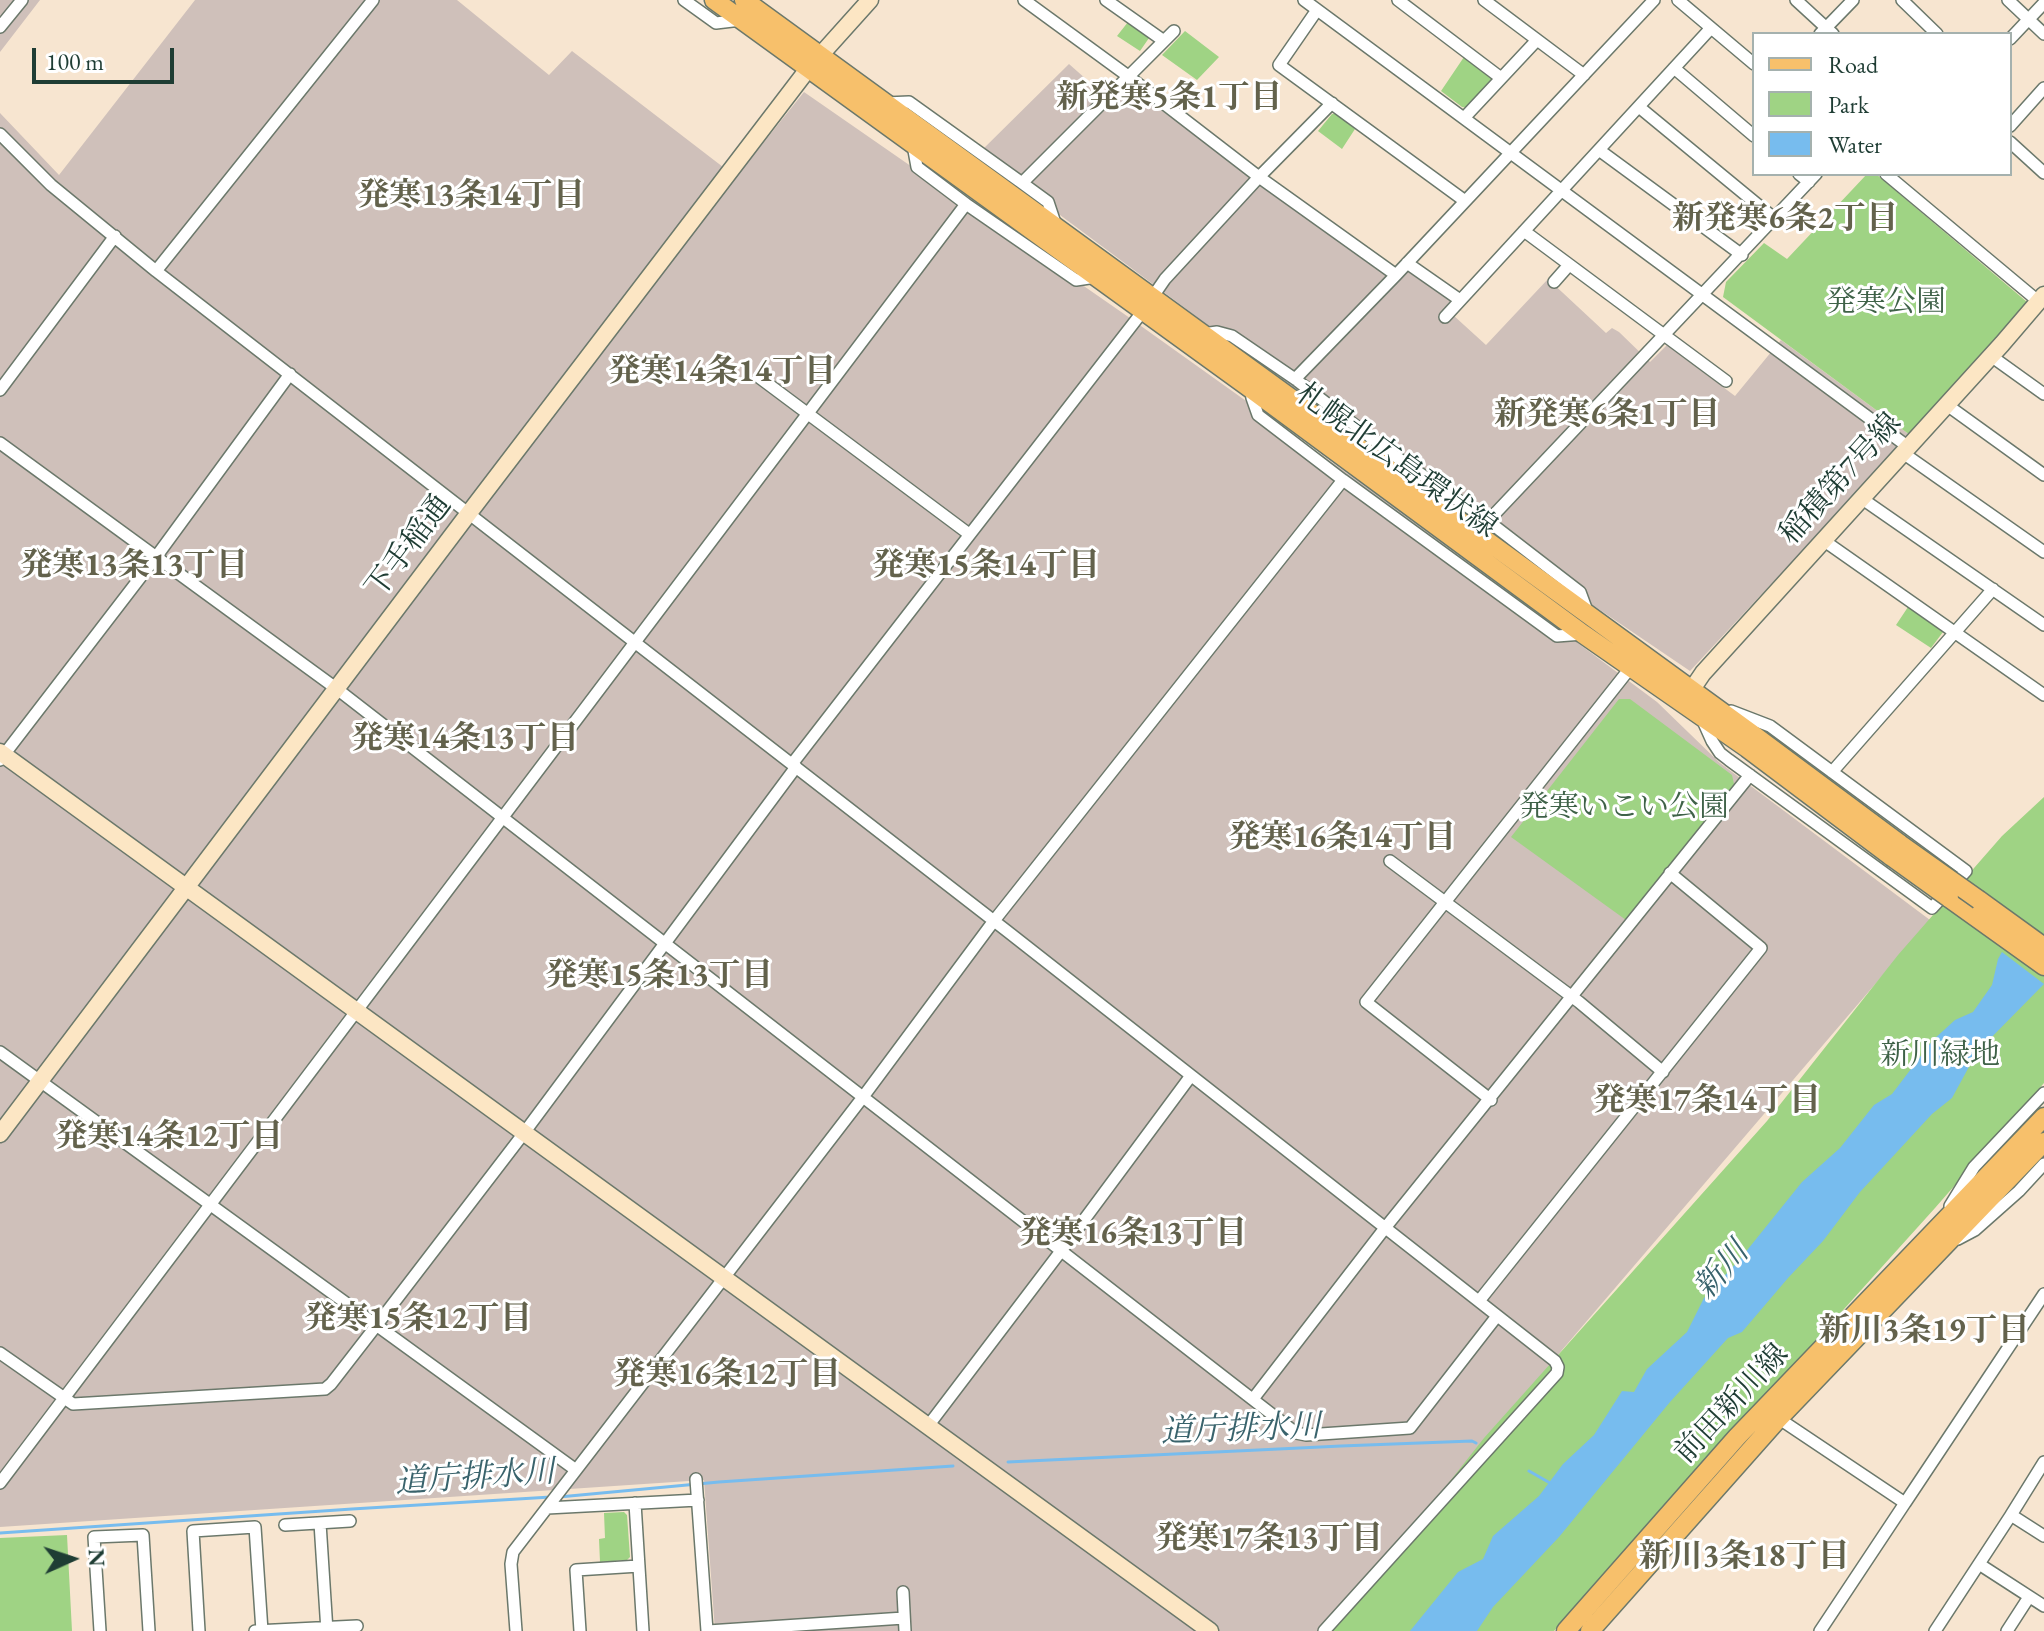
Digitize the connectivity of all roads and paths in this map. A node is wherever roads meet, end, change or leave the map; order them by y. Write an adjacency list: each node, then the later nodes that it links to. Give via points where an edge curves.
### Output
1 (22, 0): 22 (street)
2 (373, 0): 64 (street)
3 (684, 0): 20 (street, via 716,23)
4 (714, 0): 20 (main road, 札幌北広島環状線)
5 (744, 0): 31 (main road, 札幌北広島環状線)
6 (870, 0): 31 (street, 下手稲通)
7 (1024, 0): 35 (street)
8 (1106, 0): 30 (street)
9 (1304, 0): 19 (street)
10 (1398, 0): 36 (street)
11 (1484, 0): 29 (street)
12 (1654, 0): 34 (street)
13 (1678, 0): 23 (street)
14 (1796, 0): 25 (street)
15 (1853, 0): 25 (street)
16 (1902, 0): 26 (street)
17 (2008, 0): 21 (street)
18 (2044, 3): 21 (street)
19 (1317, 10): 39 (street, via 1279,65); 41 (street)
20 (742, 20): 31 (main road, 札幌北広島環状線)
21 (2028, 20): 27 (street); 28 (street)
22 (0, 27)
23 (1711, 28): 32 (street); 33 (street)
24 (1174, 31): 30 (street)
25 (1827, 32)
26 (1935, 32)
27 (2044, 34)
28 (2012, 37)
29 (1537, 40): 34 (street); 36 (street)
30 (1164, 41): 35 (street)
31 (814, 62): 38 (main road, 札幌北広島環状線); 46 (main road, 札幌北広島環状線); 90 (street, 下手稲通)
32 (1752, 62)
33 (1674, 68): 40 (street); 44 (street)
34 (1584, 75): 48 (street)
35 (1128, 76): 51 (street); 53 (street)
36 (1501, 78): 41 (street)
37 (2044, 88): 42 (street)
38 (886, 103): 53 (street, via 909,102); 58 (main road, 札幌北広島環状線)
39 (1332, 103): 51 (street); 55 (street)
40 (1639, 107): 47 (street); 57 (street)
41 (1464, 118): 48 (street)
42 (2012, 124)
43 (0, 134): 60 (street, via 51,185)
44 (1752, 134)
45 (2012, 144): 49 (street)
46 (913, 145): 56 (street, via 917,167); 66 (main road, 札幌北広島環状線)
47 (1599, 150): 54 (street); 61 (street)
48 (1510, 153): 54 (street); 55 (street)
49 (2044, 173)
50 (1888, 176): 69 (street)
51 (1259, 177): 65 (street); 71 (street)
52 (1812, 178): 57 (street)
53 (1022, 183): 58 (street, via 1048,202)
54 (1561, 191): 59 (street); 68 (street)
55 (1465, 201): 62 (street)
56 (966, 204): 66 (street, via 1076,280); 84 (street)
57 (1775, 219): 61 (street)
58 (1056, 228): 71 (main road, 札幌北広島環状線)
59 (1524, 231): 63 (street); 70 (street)
60 (115, 236): 64 (street); 81 (street)
61 (1742, 255): 68 (street)
62 (1407, 263): 65 (street); 70 (street)
63 (1569, 265): 67 (street); 74 (street)
64 (156, 271): 76 (street)
65 (1396, 275): 78 (street)
66 (1096, 277): 71 (main road, 札幌北広島環状線)
67 (1554, 282)
68 (1702, 294): 74 (street); 86 (street)
69 (2041, 298): 75 (street, 稲積第7号線)
70 (1460, 300): 72 (street)
71 (1147, 304): 73 (main road, 札幌北広島環状線); 80 (main road, 札幌北広島環状線); 92 (street)
72 (1445, 317)
73 (1202, 334): 78 (street, via 1232,336); 97 (main road, 札幌北広島環状線)
74 (1664, 335): 79 (street); 91 (street)
75 (1991, 356): 82 (street); 83 (street, 稲積第7号線)
76 (290, 374): 90 (street); 95 (street)
77 (760, 378): 84 (street)
78 (1295, 379): 91 (street)
79 (1726, 381)
80 (1251, 389): 88 (street, via 1258,415); 97 (main road, 札幌北広島環状線)
81 (0, 390)
82 (2044, 394)
83 (1947, 405): 86 (street, 稲積第7号線); 87 (street)
84 (807, 413): 92 (street); 100 (street)
85 (0, 443): 95 (street)
86 (1905, 449): 89 (street, 稲積第7号線); 94 (street)
87 (2044, 475)
88 (1343, 480): 97 (street, via 1557,636); 116 (street)
89 (1861, 498): 93 (street, 稲積第7号線); 96 (street)
90 (469, 513): 100 (street); 102 (street, 下手稲通)
91 (1488, 521): 97 (street, via 1580,592)
92 (969, 534): 107 (street)
93 (1823, 540): 99 (street); 104 (street, 稲積第7号線)
94 (2044, 552)
95 (156, 557): 102 (street); 106 (street)
96 (1993, 589): 98 (street); 99 (street)
97 (1586, 624): 101 (main road, 札幌北広島環状線); 104 (main road, 札幌北広島環状線)
98 (2044, 625)
99 (1956, 632): 103 (street); 108 (street)
100 (635, 642): 107 (street); 110 (street)
101 (1631, 667): 104 (main road, 札幌北広島環状線); 115 (street)
102 (337, 689): 110 (street); 114 (street, 下手稲通)
103 (2044, 695)
104 (1687, 696): 105 (main road, 札幌北広島環状線)
105 (1704, 709): 108 (street, via 1770,726); 109 (street, via 1720,753); 111 (main road, 札幌北広島環状線)
106 (1, 756): 114 (street)
107 (794, 766): 116 (street); 117 (street)
108 (1832, 772): 109 (street, via 1966,871 1932,908)
109 (1750, 775): 113 (street)
110 (504, 818): 117 (street); 121 (street)
111 (1896, 850): 118 (main road, 札幌北広島環状線, bridge); 119 (main road, 札幌北広島環状線, bridge)
112 (1390, 861): 115 (street)
113 (1670, 873): 120 (street); 123 (street, via 1761,948)
114 (186, 888): 121 (street); 125 (street, 下手稲通)
115 (1446, 903): 120 (street); 128 (street, via 1366,1002)
116 (993, 922): 124 (street); 127 (street)
117 (665, 943): 127 (street); 130 (street)
118 (2044, 947)
119 (2044, 966)
120 (1572, 997): 123 (street); 128 (street)
121 (356, 1011): 130 (street); 134 (street)
122 (0, 1052): 125 (street)
123 (1663, 1072): 140 (street)
124 (1190, 1077): 135 (street); 137 (street)
125 (40, 1081): 131 (street, 下手稲通); 134 (street)
126 (2044, 1093): 136 (street, via 1974,1167)
127 (863, 1097): 137 (street); 138 (street)
128 (1491, 1100): 135 (street)
129 (2044, 1117): 136 (main road, 前田新川線)
130 (524, 1133): 138 (street); 142 (street)
131 (0, 1134)
132 (2044, 1142): 136 (main road, 前田新川線)
133 (2044, 1164): 136 (street, via 1975,1230)
134 (212, 1205): 142 (street); 144 (street)
135 (1385, 1228): 140 (street); 145 (street)
136 (1939, 1239): 146 (main road, 前田新川線)
137 (1061, 1251): 145 (street); 147 (street)
138 (724, 1278): 147 (street); 149 (street)
139 (2044, 1294): 154 (street)
140 (1479, 1301): 141 (street)
141 (1497, 1316): 145 (street, via 1410,1428 1306,1435); 179 (street, via 1555,1361 1557,1373)
142 (376, 1326): 144 (street, via 325,1389 73,1404); 149 (street)
143 (0, 1353): 144 (street)
144 (64, 1399): 151 (street)
145 (1253, 1399)
146 (1771, 1414): 154 (street); 180 (main road, 前田新川線); 181 (main road, 前田新川線)
147 (928, 1426): 178 (street)
148 (2044, 1462): 156 (street)
149 (576, 1470): 155 (street)
150 (696, 1479): 152 (street)
151 (0, 1483)
152 (698, 1498): 153 (street); 177 (street)
153 (635, 1503): 155 (street); 162 (street)
154 (1905, 1503): 182 (street)
155 (549, 1506): 174 (street, via 513,1552)
156 (2011, 1515): 160 (street); 161 (street)
157 (350, 1521): 158 (street)
158 (320, 1523): 159 (street); 168 (street)
159 (285, 1525)
160 (2044, 1536)
161 (1979, 1564): 164 (street); 183 (street)
162 (639, 1566): 175 (street, via 576,1570); 176 (street)
163 (903, 1592): 166 (street)
164 (2029, 1597): 165 (street); 184 (street)
165 (2044, 1606)
166 (904, 1625): 177 (street)
167 (357, 1626): 168 (street)
168 (327, 1629): 173 (street)
169 (100, 1631): 170 (street, via 94,1537 143,1535)
170 (149, 1631)
171 (199, 1631): 173 (street, via 193,1531 255,1527)
172 (255, 1631): 173 (street)
173 (262, 1631)
174 (516, 1631)
175 (580, 1631)
176 (643, 1631)
177 (708, 1631)
178 (1210, 1631)
179 (1324, 1631)
180 (1566, 1631)
181 (1592, 1631)
182 (1820, 1631)
183 (1935, 1631)
184 (2007, 1631)

